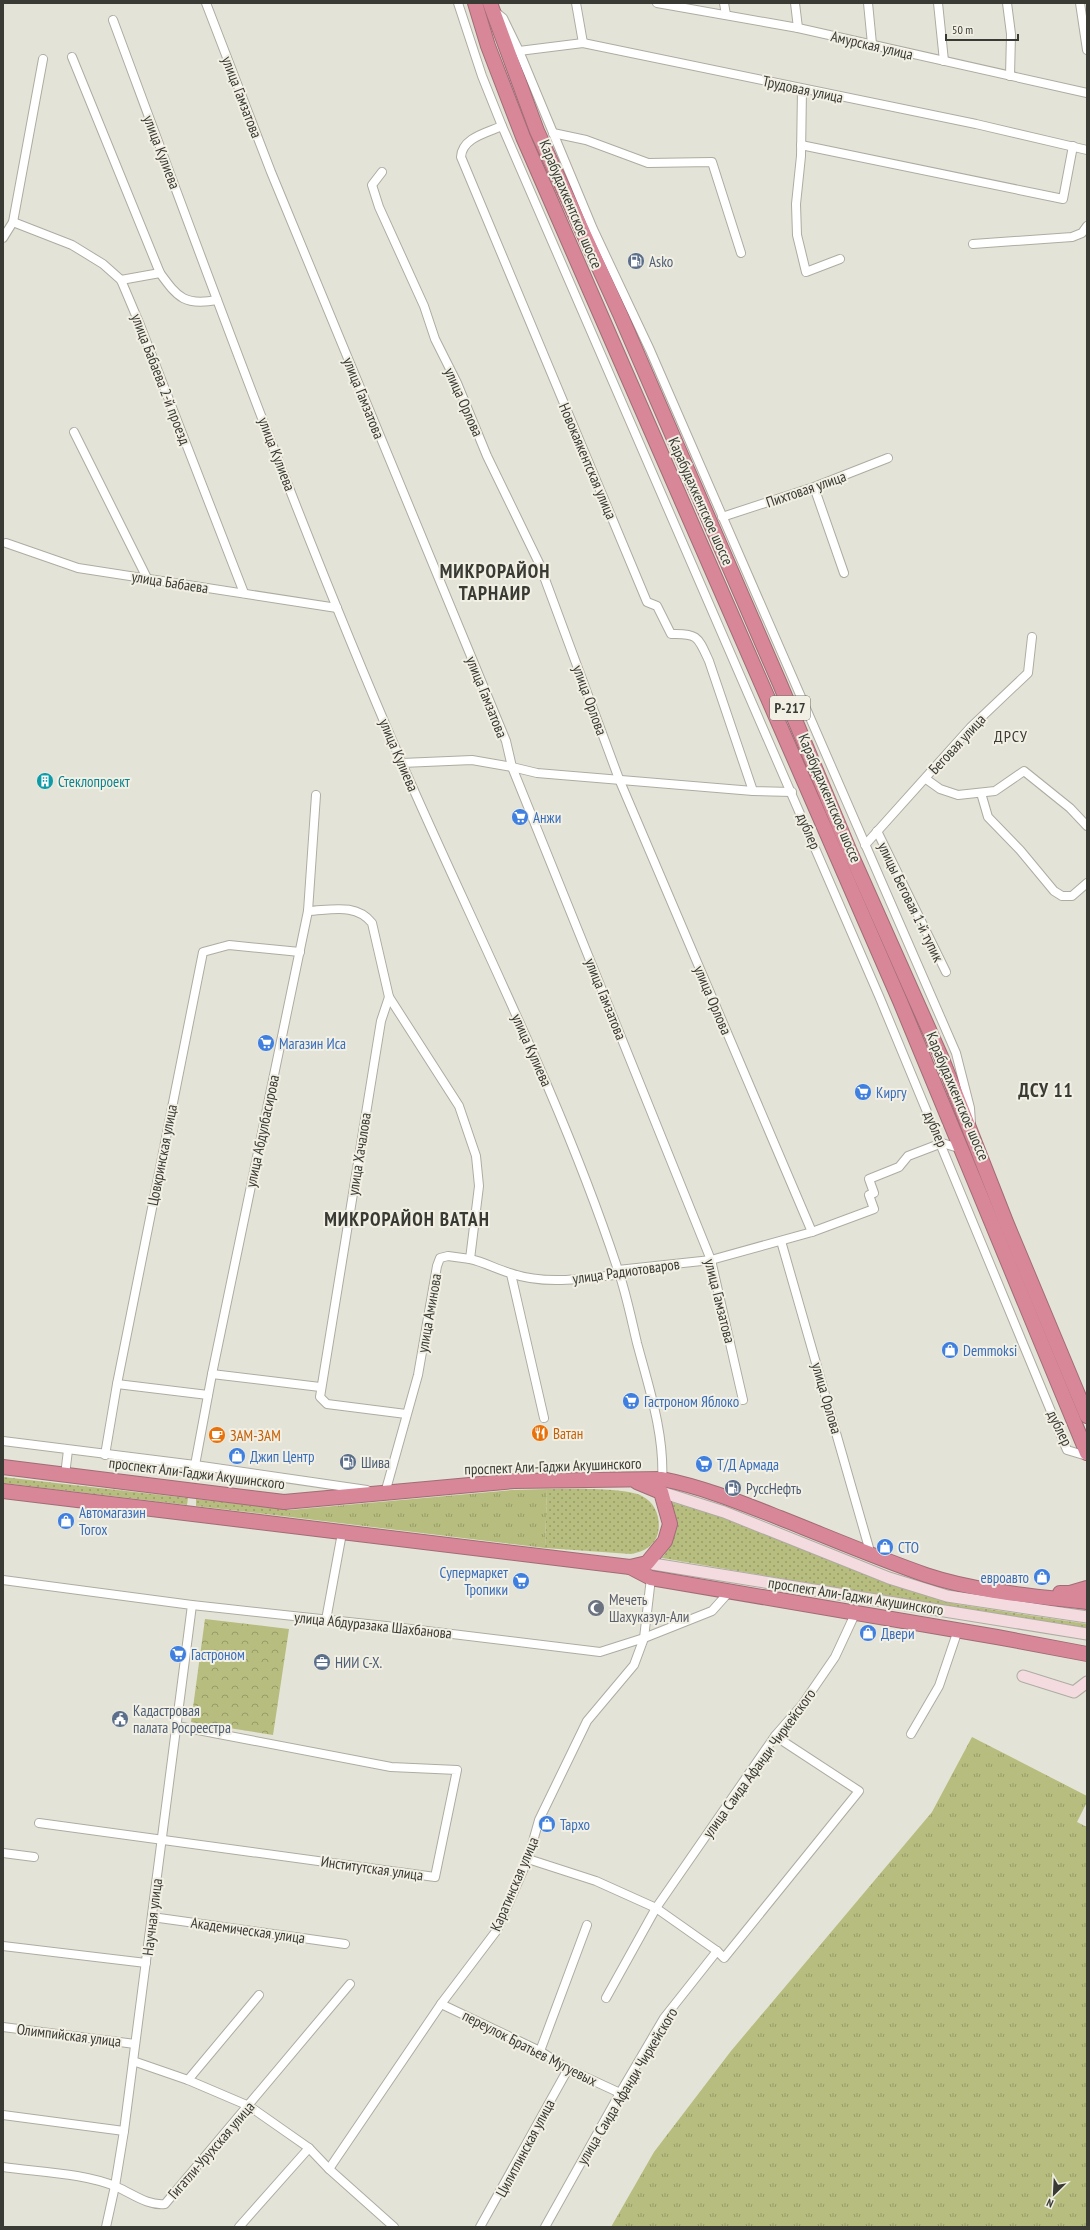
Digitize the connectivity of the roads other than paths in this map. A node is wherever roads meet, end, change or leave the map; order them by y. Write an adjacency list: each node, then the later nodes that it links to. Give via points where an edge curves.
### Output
1 (206, 3): 52 (street, улица Гамзатова, via 271,172 506,742)
2 (458, 3): 26 (street, дублер)
3 (475, 3): 69 (highway, Карабудахкентское шоссе, via 488,46 561,226 734,619)
4 (576, 3): 16 (street)
5 (657, 3): 13 (street, Амурская улица)
6 (724, 3): 13 (street)
7 (795, 3): 15 (street)
8 (868, 3): 17 (street)
9 (938, 3): 22 (street)
10 (1007, 3): 23 (street, via 1011,34)
11 (1080, 3): 18 (street)
12 (490, 5): 19 (street, via 503,18); 67 (highway, Карабудахкентское шоссе / Р-217, via 537,131 620,314 850,852 942,1059)
13 (726, 15): 15 (street, Амурская улица)
14 (113, 20): 40 (street, улица Кулиева)
15 (798, 28): 17 (street, Амурская улица)
16 (583, 42): 19 (street, Трудовая улица); 24 (street, Трудовая улица)
17 (872, 44): 22 (street, Амурская улица)
18 (1087, 50)
19 (519, 51): 27 (street)
20 (72, 57): 38 (street)
21 (43, 59): 32 (street)
22 (944, 61): 23 (street, Амурская улица)
23 (1010, 76): 25 (street, Амурская улица)
24 (802, 89): 28 (street); 29 (street, Трудовая улица)
25 (1087, 93)
26 (502, 126): 55 (street, Новокаякентская улица, via 468,142 462,148 461,157 647,602 657,606 671,634 689,633 700,641); 56 (street, дублер)
27 (553, 132): 36 (street, via 586,140 648,163 712,162); 44 (street, via 593,230 650,350)
28 (801, 145): 29 (street, via 1063,199); 37 (street, via 796,204 797,235 806,272)
29 (1073, 146): 30 (street, Трудовая улица)
30 (1087, 150)
31 (382, 172): 53 (street, улица Орлова, via 372,185 379,206 487,456 540,563)
32 (13, 222): 34 (street); 39 (street, улица Бабаева 2-й проезд, via 72,245 103,264)
33 (1087, 226): 35 (street, via 1082,233 1072,238)
34 (3, 238)
35 (973, 244)
36 (741, 253)
37 (840, 258)
38 (160, 273): 39 (street); 40 (street, via 174,292 186,301 201,303)
39 (121, 280): 48 (street, улица Бабаева 2-й проезд)
40 (217, 300): 49 (street, улица Кулиева)
41 (74, 432): 47 (street)
42 (888, 458): 43 (street, Пихтовая улица)
43 (814, 487): 44 (street, Пихтовая улица); 46 (street)
44 (722, 517): 61 (street)
45 (6, 543): 47 (street, улица Бабаева, via 78,568)
46 (844, 573)
47 (147, 578): 48 (street, улица Бабаева)
48 (244, 593): 49 (street, улица Бабаева)
49 (337, 608): 51 (street, улица Кулиева)
50 (1032, 637): 54 (street, Беговая улица, via 1028,673 970,728)
51 (402, 763): 52 (street, via 472,760); 74 (street, улица Кулиева, via 564,1124)
52 (512, 767): 53 (street, via 537,773); 73 (street, улица Гамзатова)
53 (619, 779): 55 (street); 70 (street, улица Орлова)
54 (926, 779): 57 (street, via 940,789 958,795); 60 (street, Беговая улица)
55 (753, 791): 56 (street)
56 (792, 792): 68 (street, дублер)
57 (981, 793): 59 (street, via 995,791 1024,771 1070,808); 62 (street, via 988,817 1054,891 1062,896 1072,896)
58 (316, 795): 63 (street, улица Абдулбасирова)
59 (1087, 826)
60 (877, 831): 61 (street, Беговая улица); 65 (street, улицы Беговая 1-й тупик)
61 (865, 845): 67 (street, via 956,1053 970,1108)
62 (1087, 883)
63 (308, 911): 64 (street, улица Абдулбасирова); 66 (street, via 354,909 365,914 372,923)
64 (300, 952): 76 (street, улица Абдулбасирова); 77 (street, Цовкринская улица, via 229,945 203,952)
65 (946, 972)
66 (389, 997): 72 (street, via 459,1106 476,1156 479,1186); 78 (street, улица Хачалова, via 381,1021)
67 (972, 1138): 82 (highway, Карабудахкентское шоссе / Р-217)
68 (942, 1143): 69 (street); 70 (street, улица Радиотоваров, via 908,1156 899,1167 868,1179 874,1193 869,1195 874,1209); 86 (street, дублер, via 1067,1450)
69 (962, 1150): 86 (highway, Карабудахкентское шоссе)
70 (812, 1232): 71 (street, улица Радиотоваров)
71 (781, 1241): 73 (street, улица Радиотоваров); 97 (street, улица Орлова)
72 (470, 1259): 75 (street, улица Радиотоваров); 81 (street, улица Аминова, via 448,1256 440,1258 418,1375)
73 (711, 1260): 74 (street, улица Радиотоваров); 80 (street, улица Гамзатова)
74 (618, 1270): 75 (street, улица Радиотоваров, via 614,1275 568,1280 545,1280); 91 (street, улица Кулиева, via 657,1417 663,1463)
75 (511, 1274): 83 (street)
76 (212, 1374): 78 (street); 79 (street, улица Абдулбасирова)
77 (117, 1384): 79 (street); 87 (street, Цовкринская улица)
78 (320, 1387): 81 (street, via 320,1397 327,1404)
79 (208, 1395): 88 (street, улица Абдулбасирова)
80 (743, 1400)
81 (406, 1414): 94 (street, улица Аминова)
82 (1087, 1416)
83 (544, 1418)
84 (3, 1441): 85 (street)
85 (68, 1450): 87 (street); 90 (street)
86 (1087, 1454)
87 (105, 1455): 88 (street)
88 (196, 1465): 94 (street)
89 (3, 1467): 90 (highway, проспект Али-Гаджи Акушинского)
90 (65, 1475): 93 (highway, проспект Али-Гаджи Акушинского)
91 (662, 1486): 94 (highway, проспект Али-Гаджи Акушинского, via 635,1480 514,1481); 97 (highway, проспект Али-Гаджи Акушинского, via 682,1483 741,1502); 98 (highway, via 670,1524 665,1541); 108 (main road, via 889,1578 946,1596)
92 (3, 1491): 95 (highway, проспект Али-Гаджи Акушинского)
93 (198, 1491): 94 (highway, проспект Али-Гаджи Акушинского, via 284,1502); 95 (highway, via 191,1501)
94 (385, 1492)
95 (195, 1514): 96 (highway, проспект Али-Гаджи Акушинского)
96 (342, 1533): 99 (highway, проспект Али-Гаджи Акушинского); 109 (street)
97 (871, 1555): 104 (highway, проспект Али-Гаджи Акушинского, via 927,1575)
98 (647, 1563): 99 (highway); 111 (main road)
99 (630, 1567): 100 (highway, проспект Али-Гаджи Акушинского)
100 (651, 1578): 103 (highway, проспект Али-Гаджи Акушинского); 112 (street, Каратинская улица)
101 (3, 1580): 106 (street, улица Абдуразака Шахбанова)
102 (1087, 1588): 104 (highway, via 1070,1593)
103 (729, 1592): 107 (highway, проспект Али-Гаджи Акушинского); 112 (street, улица Абдуразака Шахбанова, via 712,1611)
104 (1022, 1595): 105 (highway, проспект Али-Гаджи Акушинского)
105 (1087, 1602)
106 (192, 1606): 109 (street, улица Абдуразака Шахбанова); 116 (street, Научная улица)
107 (855, 1614): 110 (highway, проспект Али-Гаджи Акушинского); 118 (street, улица Саида Афанди Чиркейского, via 835,1657 802,1705)
108 (1087, 1618)
109 (326, 1620): 112 (street, улица Абдуразака Шахбанова, via 600,1652)
110 (958, 1630): 113 (highway, проспект Али-Гаджи Акушинского); 117 (street, via 939,1686)
111 (1087, 1634)
112 (644, 1638): 123 (street, Каратинская улица, via 634,1665 587,1721 539,1820)
113 (1087, 1654)
114 (1023, 1676): 115 (main road, via 1074,1692)
115 (1087, 1682)
116 (177, 1726): 120 (street, Научная улица); 120 (street, Институтская улица, via 391,1767 457,1770 435,1877)
117 (911, 1734)
118 (775, 1736): 124 (street, улица Саида Афанди Чиркейского); 129 (street, via 859,1791 724,1958)
119 (39, 1823): 120 (street, Институтская улица)
120 (162, 1840): 125 (street, Научная улица)
121 (3, 1853): 122 (street)
122 (34, 1858)
123 (528, 1859): 124 (street, via 596,1881); 134 (street, Каратинская улица, via 497,1930)
124 (656, 1908): 129 (street); 133 (street)
125 (152, 1917): 127 (street, Академическая улица); 130 (street, Научная улица)
126 (587, 1925): 137 (street)
127 (345, 1944)
128 (3, 1946): 130 (street)
129 (717, 1951): 141 (street, улица Саида Афанди Чиркейского, via 664,2018)
130 (146, 1963): 136 (street, Научная улица)
131 (350, 1984): 142 (street, Гигатли-Урухская улица)
132 (259, 1995): 140 (street)
133 (606, 1998)
134 (441, 2004): 137 (street, переулок Братьев Мугуевых); 147 (street, Каратинская улица)
135 (3, 2027): 136 (street, Олимпийская улица)
136 (135, 2044): 138 (street, Научная улица)
137 (540, 2051): 139 (street, переулок Братьев Мугуевых)
138 (133, 2061): 140 (street); 144 (street, Научная улица)
139 (568, 2069): 141 (street, переулок Братьев Мугуевых); 152 (street, Цилитлинская улица)
140 (188, 2080): 142 (street)
141 (620, 2093): 153 (street, улица Саида Афанди Чиркейского)
142 (249, 2106): 145 (street); 148 (street, Гигатли-Урухская улица, via 165,2204 155,2205)
143 (3, 2115): 144 (street)
144 (124, 2130): 148 (street, Научная улица)
145 (309, 2148): 147 (street); 150 (street)
146 (3, 2167): 148 (street, Гигатли-Урухская улица, via 83,2178)
147 (329, 2169): 151 (street)
148 (116, 2186): 149 (street, Научная улица)
149 (106, 2227)
150 (239, 2227)
151 (394, 2227)
152 (480, 2227)
153 (546, 2227)

